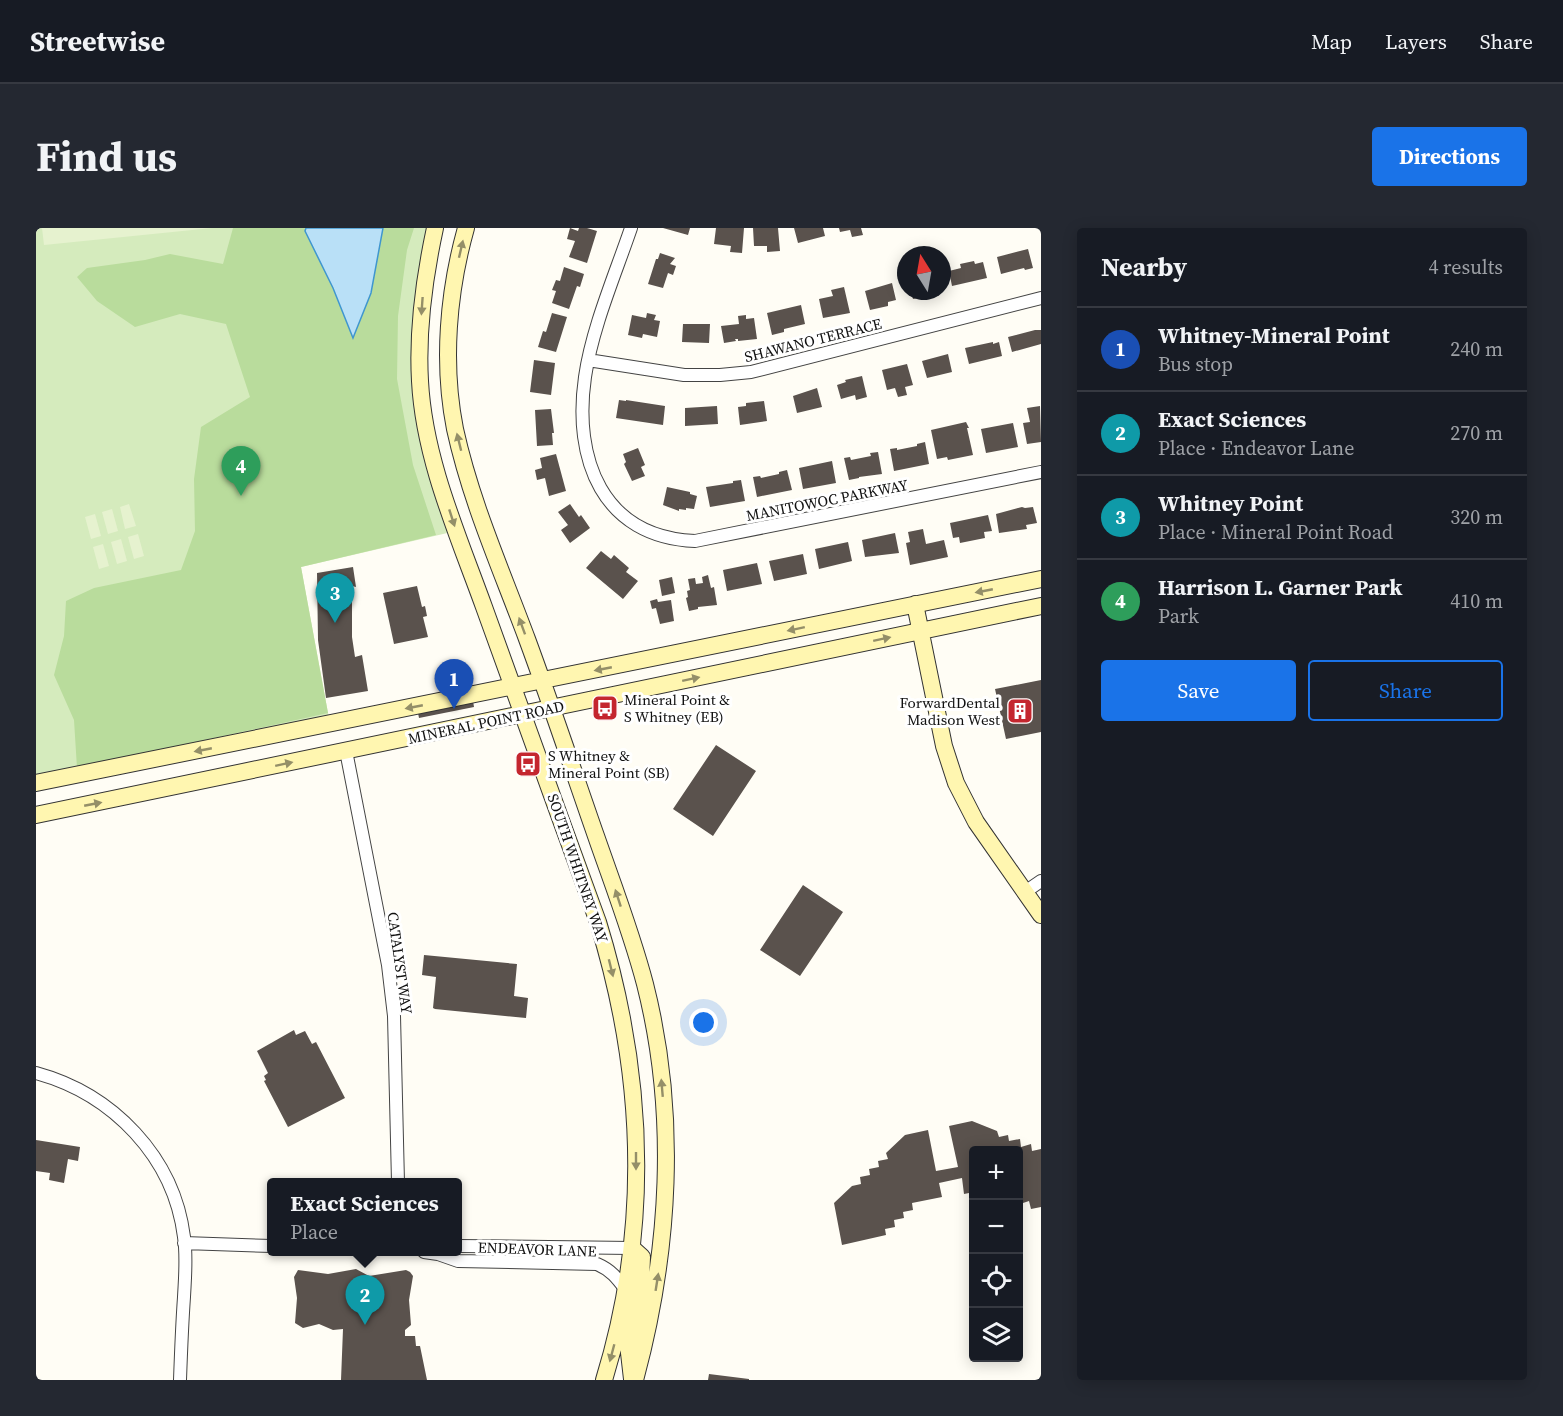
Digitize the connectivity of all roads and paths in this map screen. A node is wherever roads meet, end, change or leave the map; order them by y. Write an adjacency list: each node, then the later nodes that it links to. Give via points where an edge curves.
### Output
1 (435, 228): 12 (main road, SOUTH WHITNEY WAY, one-way to 12, via 420,333 420,382 426,421 434,462 456,531)
2 (466, 228): 11 (main road, SOUTH WHITNEY WAY, one-way to 2, via 483,524 455,427 448,340 452,288)
3 (631, 228): 5 (street, MANITOWOC PARKWAY)
4 (1041, 298): 5 (street, SHAWANO TERRACE, via 751,372 684,375)
5 (588, 360): 6 (street, MANITOWOC PARKWAY, via 582,401 589,462 599,488 617,511 653,534 695,541)
6 (1041, 472)
7 (1041, 579): 8 (main road, MINERAL POINT ROAD, one-way to 8)
8 (915, 604): 10 (main road); 11 (main road, MINERAL POINT ROAD, one-way to 11)
9 (1041, 606): 10 (main road, MINERAL POINT ROAD)
10 (920, 631): 13 (main road, MINERAL POINT ROAD, one-way to 10); 19 (main road, via 944,746 956,783 976,822)
11 (543, 681): 12 (main road, MINERAL POINT ROAD); 13 (main road, SOUTH WHITNEY WAY)
12 (513, 687): 14 (main road, SOUTH WHITNEY WAY); 16 (main road, MINERAL POINT ROAD, one-way to 16)
13 (552, 709): 14 (main road, MINERAL POINT ROAD); 31 (main road, SOUTH WHITNEY WAY, one-way to 13, via 652,1314 664,1221 666,1157 661,1075 644,981)
14 (523, 714): 15 (main road, MINERAL POINT ROAD); 26 (main road, SOUTH WHITNEY WAY, one-way to 26, via 598,922 622,1013 635,1100 636,1213)
15 (346, 751): 17 (main road, MINERAL POINT ROAD, one-way to 15); 22 (street, CATALYST WAY, via 388,965)
16 (36, 783)
17 (36, 815)
18 (1041, 881): 19 (street)
19 (1025, 892): 20 (main road)
20 (1041, 915)
21 (36, 1073): 23 (street, via 92,1096 140,1138 167,1178 180,1215)
22 (398, 1178)
23 (184, 1243): 24 (street); 29 (street)
24 (267, 1245)
25 (462, 1246): 26 (street, ENDEAVOR LANE)
26 (632, 1248): 28 (main road, SOUTH WHITNEY WAY); 31 (main road, via 642,1257 628,1344)
27 (449, 1256): 28 (street, ENDEAVOR LANE, via 458,1261 597,1264 614,1273)
28 (626, 1290): 30 (main road, SOUTH WHITNEY WAY, one-way to 30)
29 (180, 1380)
30 (604, 1380)
31 (634, 1380)

